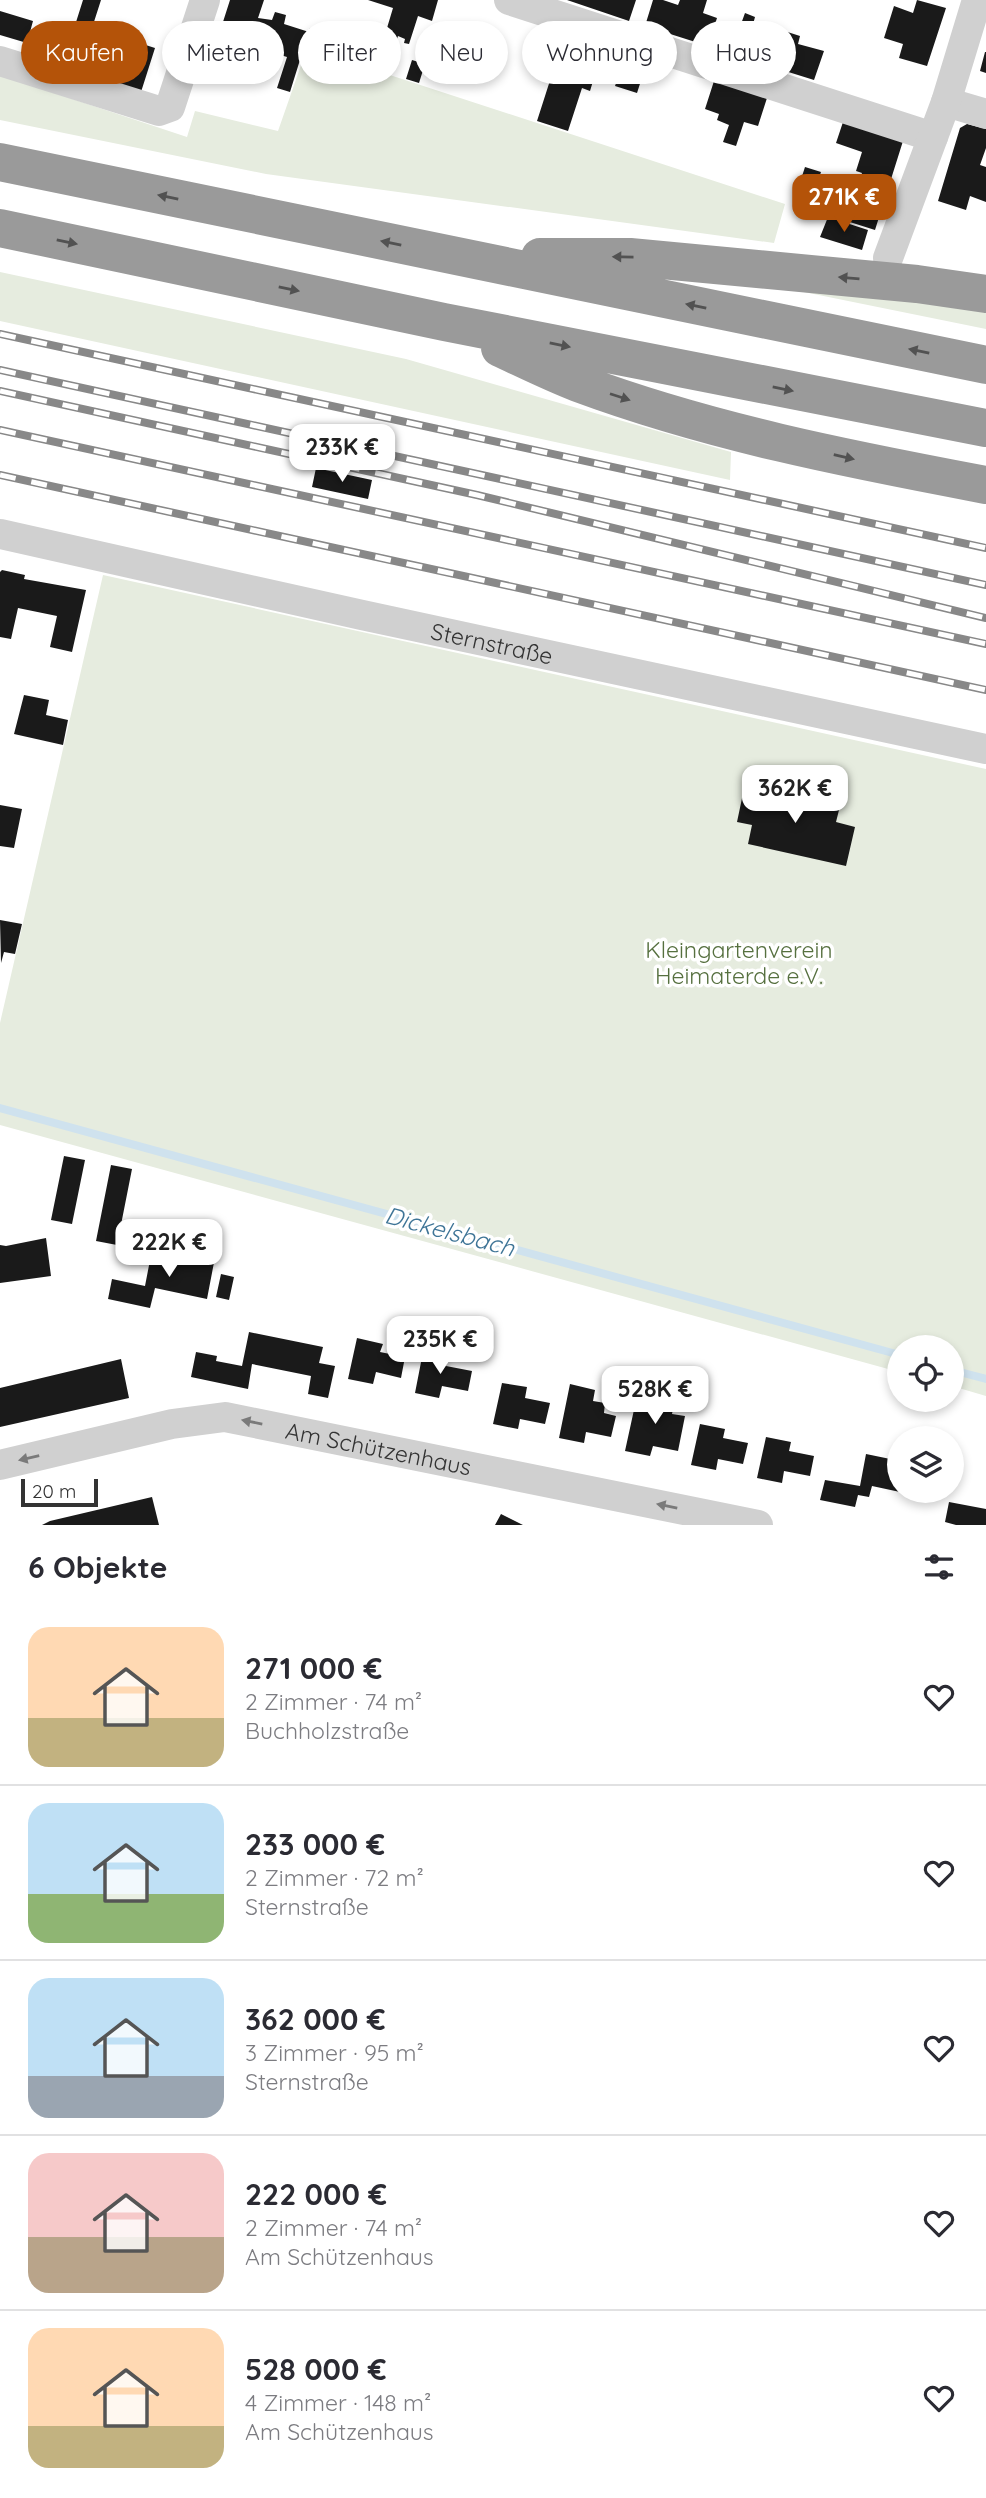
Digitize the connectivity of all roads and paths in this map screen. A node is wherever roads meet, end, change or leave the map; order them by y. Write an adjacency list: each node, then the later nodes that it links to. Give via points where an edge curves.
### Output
1 (205, 0): 4 (street, via 170,107 159,111)
2 (509, 0): 7 (street)
3 (977, 0): 5 (street)
4 (0, 61)
5 (946, 103): 6 (street); 7 (street)
6 (986, 114)
7 (933, 136): 11 (street)
8 (0, 162): 10 (highway, one-way to 8)
9 (0, 228): 13 (highway, one-way to 13)
10 (458, 257): 12 (highway, one-way to 10, via 630,257); 14 (highway, one-way to 10)
11 (888, 258)
12 (986, 294)
13 (444, 322): 15 (highway, one-way to 15); 16 (highway, one-way to 16, via 576,383 705,425)
14 (986, 365)
15 (986, 429)
16 (986, 485)
17 (0, 534): 18 (street, Sternstraße)
18 (986, 749)
19 (0, 1465): 20 (street, Am Schützenhaus, one-way to 19, via 225,1417 172,1424)
20 (758, 1525)

